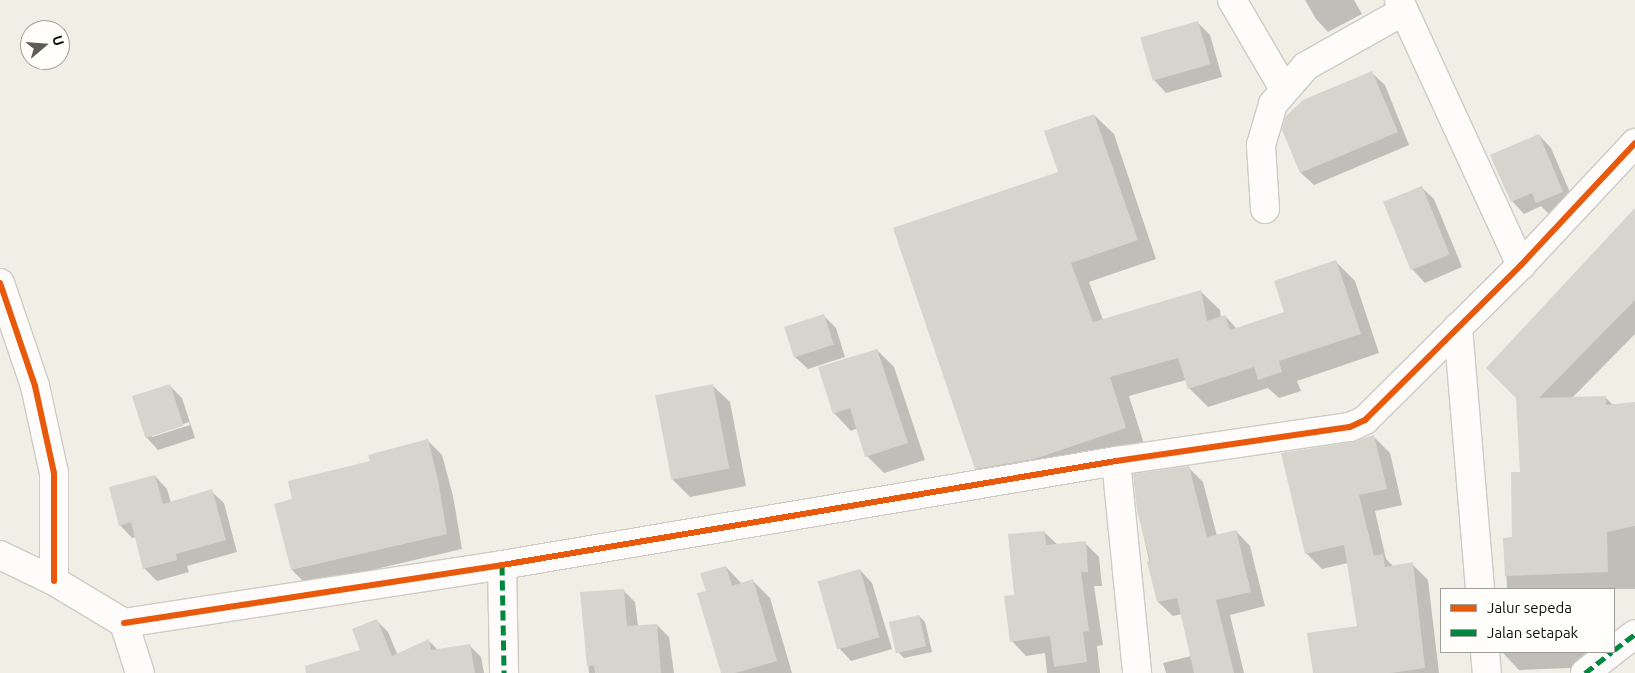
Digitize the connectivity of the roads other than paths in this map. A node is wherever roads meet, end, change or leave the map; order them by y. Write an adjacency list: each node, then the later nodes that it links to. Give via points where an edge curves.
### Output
1 (1232, 0): 3 (street)
2 (1401, 5): 3 (street, via 1306,66); 6 (street)
3 (1284, 89): 5 (street, via 1270,111 1261,145)
4 (1635, 144): 6 (street)
5 (1265, 209)
6 (1521, 265): 8 (street)
7 (0, 283): 12 (street, via 35,386 54,473)
8 (1458, 327): 9 (street, via 1358,425); 13 (street)
9 (1116, 462): 11 (street); 21 (street)
10 (0, 555): 12 (street)
11 (502, 565): 14 (street); 20 (street)
12 (54, 582): 14 (street)
13 (1480, 588)
14 (124, 623): 19 (street)
15 (1635, 634): 16 (street)
16 (1615, 649)
17 (1485, 653): 22 (street)
18 (1610, 653): 23 (street)
19 (140, 673)
20 (504, 673)
21 (1137, 673)
22 (1487, 673)
23 (1585, 673)

